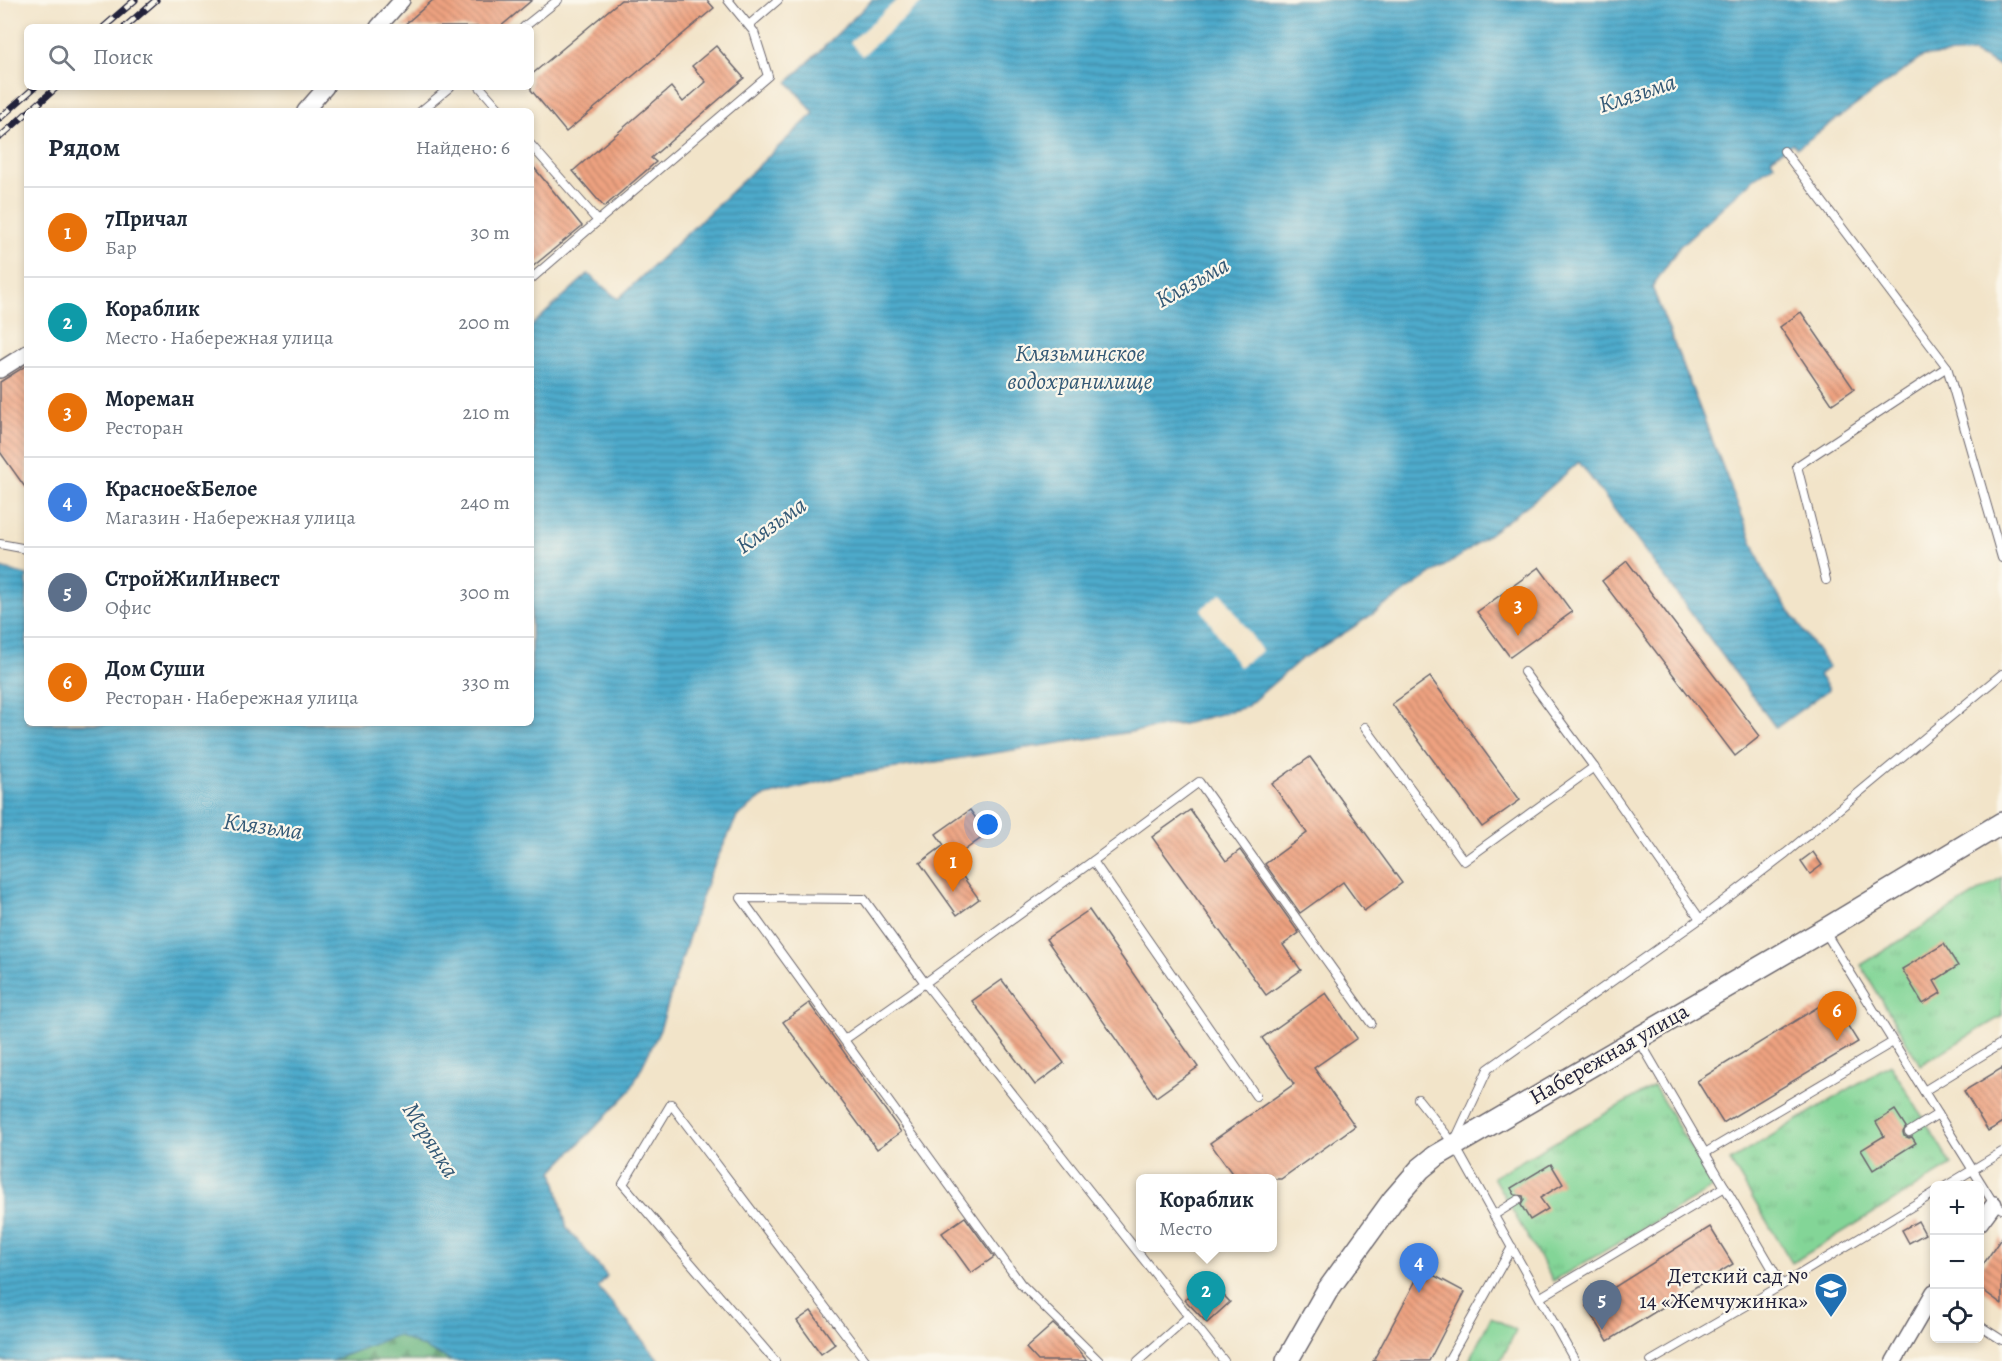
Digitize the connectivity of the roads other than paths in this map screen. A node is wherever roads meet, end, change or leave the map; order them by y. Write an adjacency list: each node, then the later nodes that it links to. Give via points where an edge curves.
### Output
1 (402, 0): 5 (street)
2 (558, 0): 6 (lane)
3 (729, 0): 7 (lane)
4 (778, 0): 7 (lane)
5 (381, 24)
6 (528, 24)
7 (749, 25): 16 (lane, via 768,76)
8 (323, 90): 11 (street)
9 (446, 90): 12 (lane)
10 (483, 90): 13 (lane)
11 (308, 108)
12 (425, 108)
13 (498, 108)
14 (534, 148): 16 (lane)
15 (1784, 151): 19 (lane)
16 (598, 221): 17 (lane)
17 (534, 276)
18 (24, 355): 20 (street)
19 (1947, 367): 23 (lane); 24 (lane, via 1797,466)
20 (0, 370)
21 (0, 544): 22 (lane)
22 (24, 549)
23 (2002, 558)
24 (1826, 580)
25 (1524, 672): 28 (lane)
26 (2002, 674): 31 (lane)
27 (1365, 727): 28 (lane, via 1464,861)
28 (1594, 767): 31 (lane)
29 (2002, 823): 32 (street, Набережная улица)
30 (1093, 861): 33 (lane); 34 (lane, via 1199,782); 40 (lane)
31 (1700, 919): 44 (lane, via 1488,1069)
32 (1824, 930): 35 (street, Набережная улица); 37 (lane)
33 (925, 982): 36 (lane); 36 (lane, via 864,899 741,898); 56 (lane)
34 (1371, 1023)
35 (1638, 1038): 44 (street, Набережная улица); 46 (lane)
36 (844, 1040): 66 (lane, via 1021,1284)
37 (1893, 1042): 39 (lane); 46 (lane)
38 (2002, 1043): 39 (lane)
39 (1924, 1091): 42 (lane)
40 (1256, 1096)
41 (1418, 1099): 44 (lane)
42 (1938, 1114): 43 (lane); 47 (lane)
43 (1909, 1132)
44 (1454, 1143): 53 (lane); 69 (street, Набережная улица, via 1420,1169 1392,1200 1328,1291)
45 (2002, 1152): 47 (lane)
46 (1705, 1153): 49 (lane)
47 (1972, 1170): 48 (lane); 52 (lane)
48 (1953, 1181)
49 (1725, 1187): 58 (lane); 59 (lane)
50 (1930, 1196): 58 (lane)
51 (1518, 1200): 53 (lane)
52 (1998, 1207): 54 (street)
53 (1494, 1215): 55 (lane)
54 (1984, 1219)
55 (1512, 1247): 59 (lane); 70 (lane)
56 (1136, 1249)
57 (1138, 1252): 61 (lane)
58 (1782, 1285): 72 (lane)
59 (1541, 1298): 71 (lane)
60 (1930, 1302): 73 (street)
61 (1189, 1316): 67 (lane); 68 (lane)
62 (1984, 1329): 63 (lane)
63 (2002, 1340)
64 (775, 1361): 65 (lane, via 624,1184 671,1104)
65 (866, 1361)
66 (1099, 1361)
67 (1138, 1361)
68 (1224, 1361)
69 (1287, 1361)
70 (1448, 1361)
71 (1575, 1361)
72 (1651, 1361)
73 (1894, 1361)

